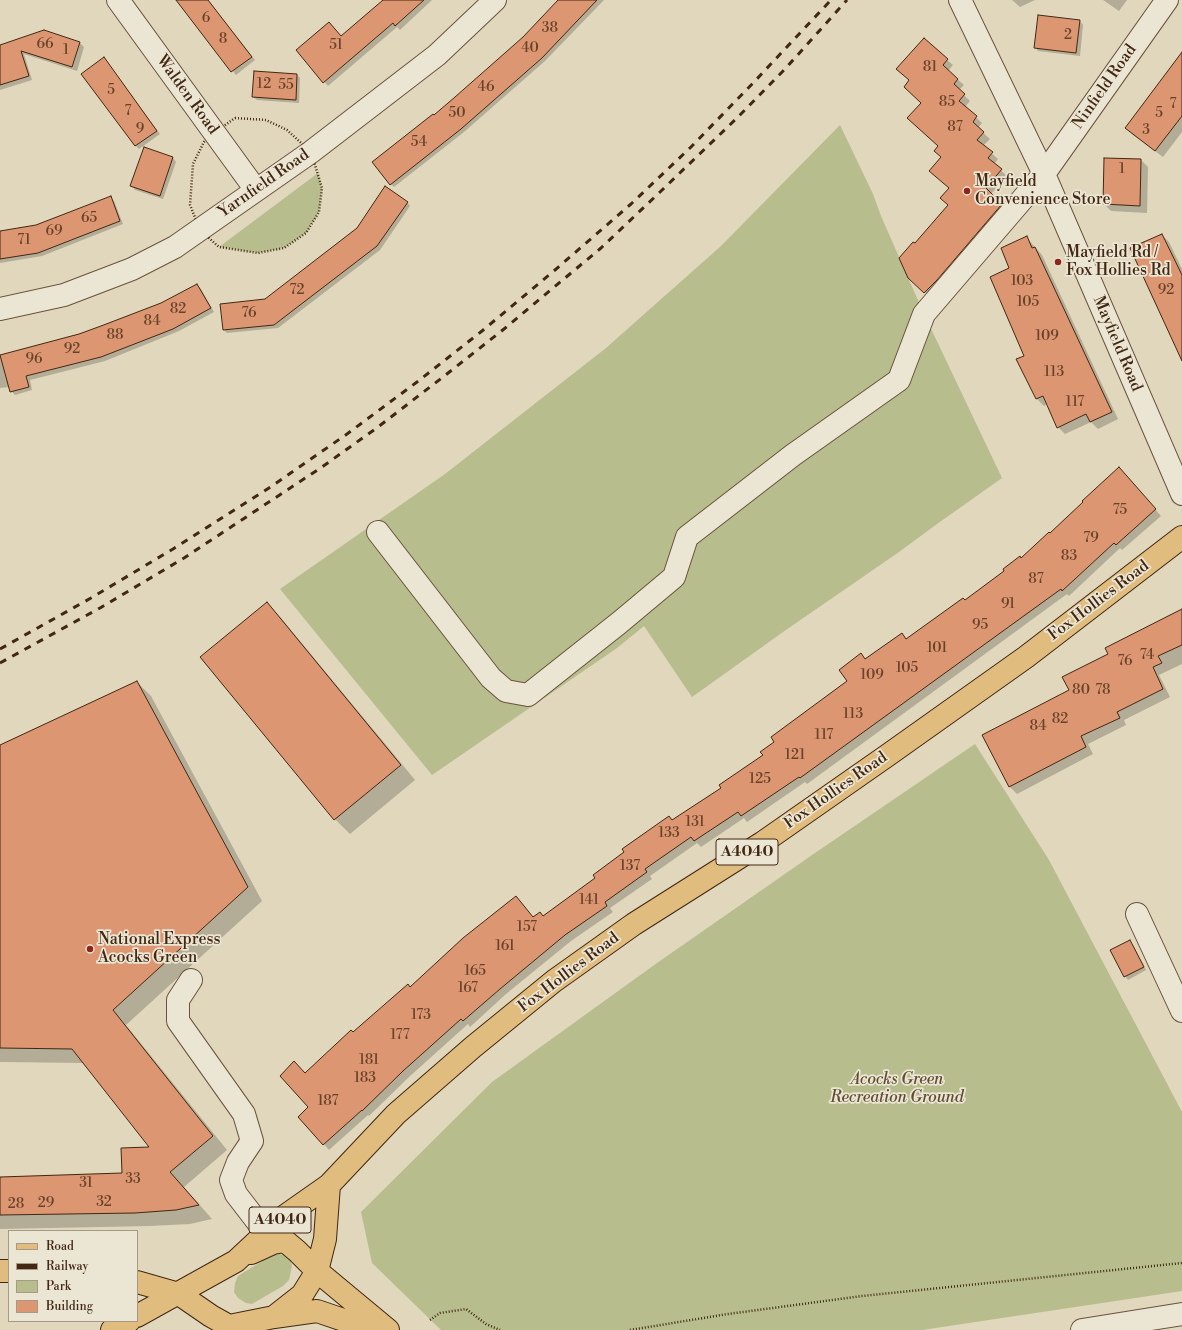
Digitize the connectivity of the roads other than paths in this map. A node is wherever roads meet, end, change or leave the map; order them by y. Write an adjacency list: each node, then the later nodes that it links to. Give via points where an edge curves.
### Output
1 (118, 0): 6 (street, Walden Road)
2 (495, 0): 6 (street, Yarnfield Road, via 437,55 311,152)
3 (960, 0): 5 (street, Mayfield Road)
4 (1167, 0): 5 (street, Ninfield Road)
5 (1044, 174): 8 (street, Mayfield Road); 9 (street, Ninfield Road, via 924,314 899,380 793,455 687,537 674,577 528,695 506,691 491,678)
6 (256, 190): 7 (street, Yarnfield Road, via 175,247 132,269 64,295)
7 (0, 309)
8 (1182, 494)
9 (378, 532)
10 (1182, 537): 14 (main road, Fox Hollies Road / A4040, via 1026,657 894,751 762,842 634,924 554,981 396,1114)
11 (1137, 914): 13 (street)
12 (191, 980): 15 (street, via 178,1000 178,1021 244,1114 252,1141 238,1162 231,1180 236,1194)
13 (1182, 1011)
14 (329, 1185): 15 (main road, Fox Hollies Road / A4040, via 282,1218); 17 (main road, A4040, via 326,1239)
15 (266, 1233): 16 (main road, Fox Hollies Road / A4040)
16 (236, 1261): 17 (main road, via 273,1243 285,1241); 19 (main road, Fox Hollies Road / A4040)
17 (317, 1272): 22 (main road, A4040, via 302,1295); 27 (main road)
18 (138, 1282): 19 (main road)
19 (179, 1294): 21 (main road, Fox Hollies Road / A4040); 22 (main road, via 229,1326)
20 (1182, 1314): 28 (street)
21 (138, 1315)
22 (274, 1317): 25 (main road, A4040); 26 (main road, via 317,1311)
23 (127, 1322): 24 (main road)
24 (112, 1330)
25 (255, 1330)
26 (373, 1330)
27 (388, 1330)
28 (1082, 1330)

